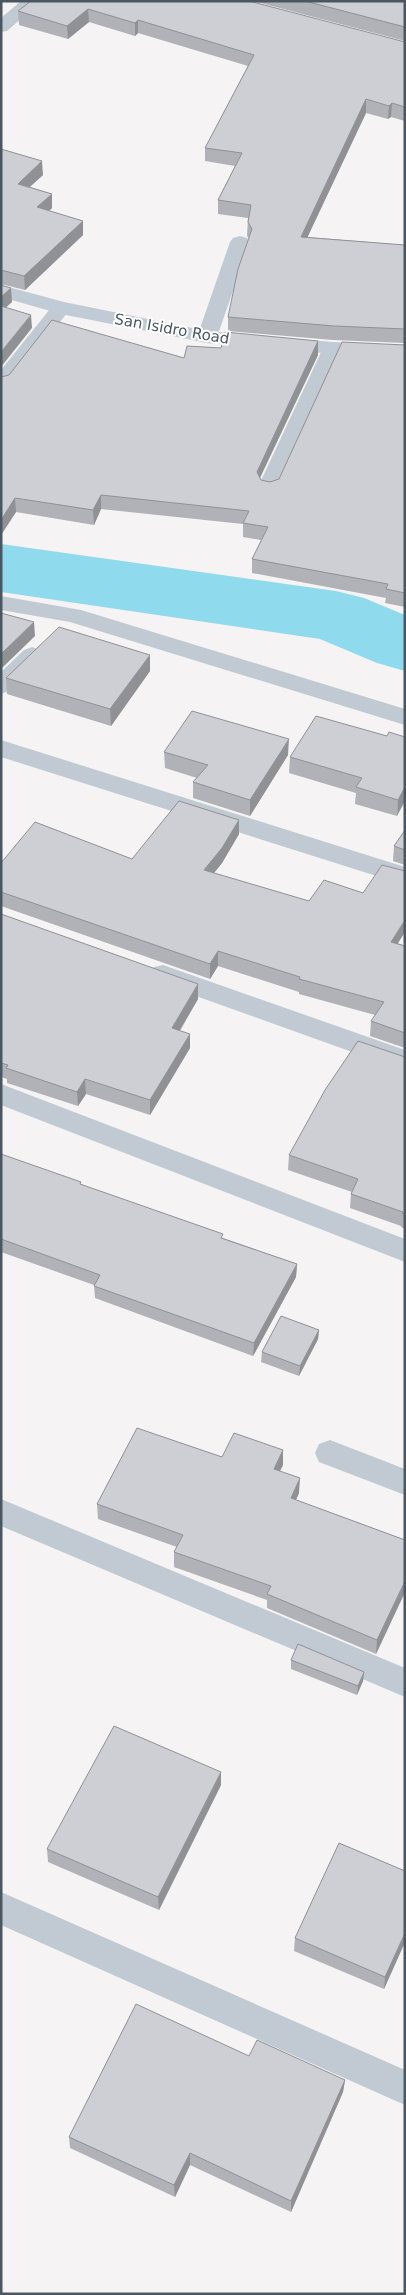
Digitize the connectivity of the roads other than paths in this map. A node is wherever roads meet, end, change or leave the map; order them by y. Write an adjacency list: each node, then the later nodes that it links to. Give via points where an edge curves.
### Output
1 (32, 1): 2 (street)
2 (1, 27)
3 (240, 242): 6 (street)
4 (1, 291): 5 (main road, San Isidro Road)
5 (61, 308): 6 (main road, San Isidro Road); 9 (street)
6 (207, 337): 7 (main road, San Isidro Road)
7 (332, 348): 8 (main road, San Isidro Road); 10 (street)
8 (405, 351)
9 (1, 384)
10 (268, 487)
11 (1, 602): 12 (street)
12 (73, 615): 13 (street); 14 (street)
13 (1, 686)
14 (405, 717)
15 (1, 748): 16 (street)
16 (405, 876)
17 (142, 966): 18 (street)
18 (405, 1061)
19 (1, 1094): 20 (street)
20 (405, 1251)
21 (330, 1454): 22 (street)
22 (405, 1482)
23 (1, 1512): 24 (street)
24 (405, 1683)
25 (1, 1908): 26 (street)
26 (405, 2088)

